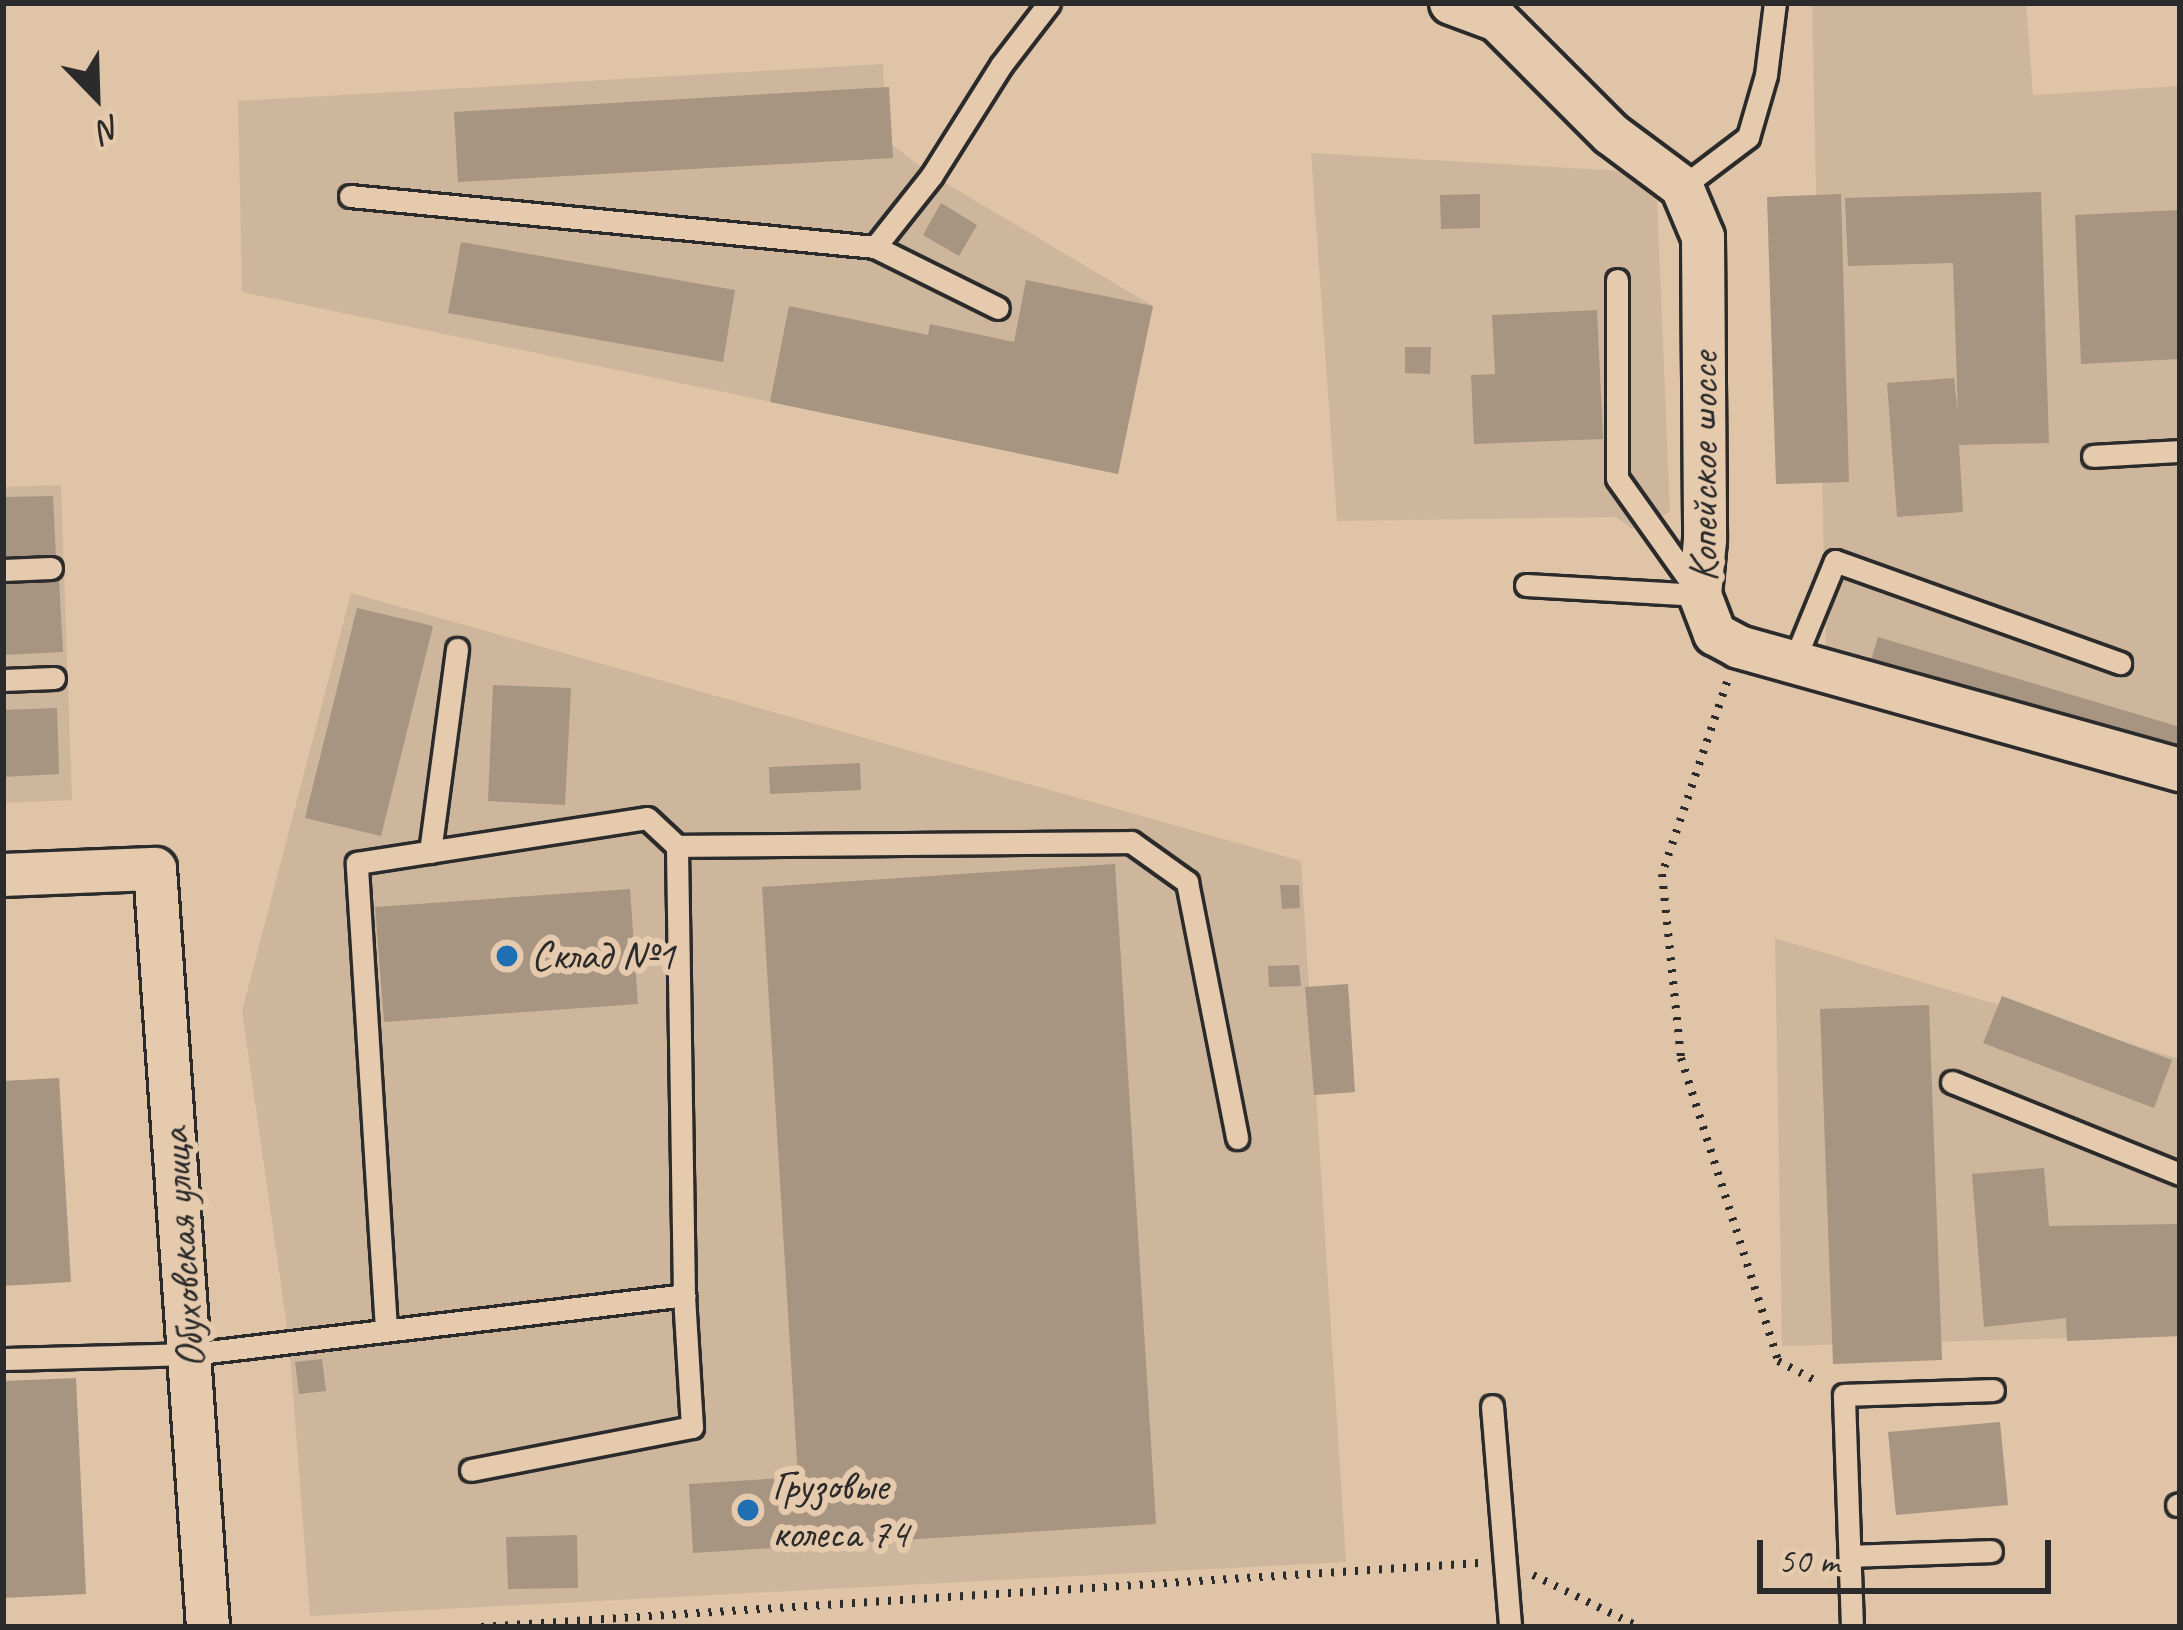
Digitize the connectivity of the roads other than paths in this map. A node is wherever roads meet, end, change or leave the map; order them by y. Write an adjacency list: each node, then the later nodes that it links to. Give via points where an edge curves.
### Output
1 (1049, 3): 6 (lane)
2 (1451, 3): 4 (street, via 1497,20 1611,134)
3 (1775, 3): 4 (lane, via 1748,137)
4 (1682, 187): 14 (street, Копейское шоссе, via 1703,237)
5 (350, 196): 6 (lane)
6 (875, 247): 8 (lane)
7 (1617, 280): 14 (lane, via 1618,478)
8 (998, 308)
9 (2180, 452): 10 (lane)
10 (2093, 456)
11 (51, 568): 12 (lane)
12 (3, 570)
13 (1526, 585): 14 (lane)
14 (1700, 595): 16 (street, Копейское шоссе, via 1715,634)
15 (457, 649): 22 (lane)
16 (1794, 661): 17 (lane, via 1835,560); 20 (street)
17 (2120, 663)
18 (54, 677): 19 (lane)
19 (3, 680)
20 (2180, 770)
21 (677, 846): 22 (lane, via 646,818); 25 (lane, via 1131,842 1187,882); 27 (lane)
22 (430, 852): 28 (lane, via 357,863)
23 (3, 874): 29 (street, Обуховская улица, via 154,869)
24 (1952, 1082): 26 (lane)
25 (1237, 1138)
26 (2180, 1174)
27 (684, 1295): 28 (lane); 33 (lane, via 692,1427)
28 (386, 1329): 29 (lane)
29 (191, 1354): 30 (lane); 36 (street, Обуховская улица)
30 (3, 1359)
31 (1993, 1390): 35 (lane, via 1844,1395)
32 (1492, 1406): 37 (lane)
33 (471, 1470)
34 (1991, 1551): 35 (lane)
35 (1850, 1556): 38 (lane)
36 (208, 1627)
37 (1510, 1627)
38 (1852, 1627)

